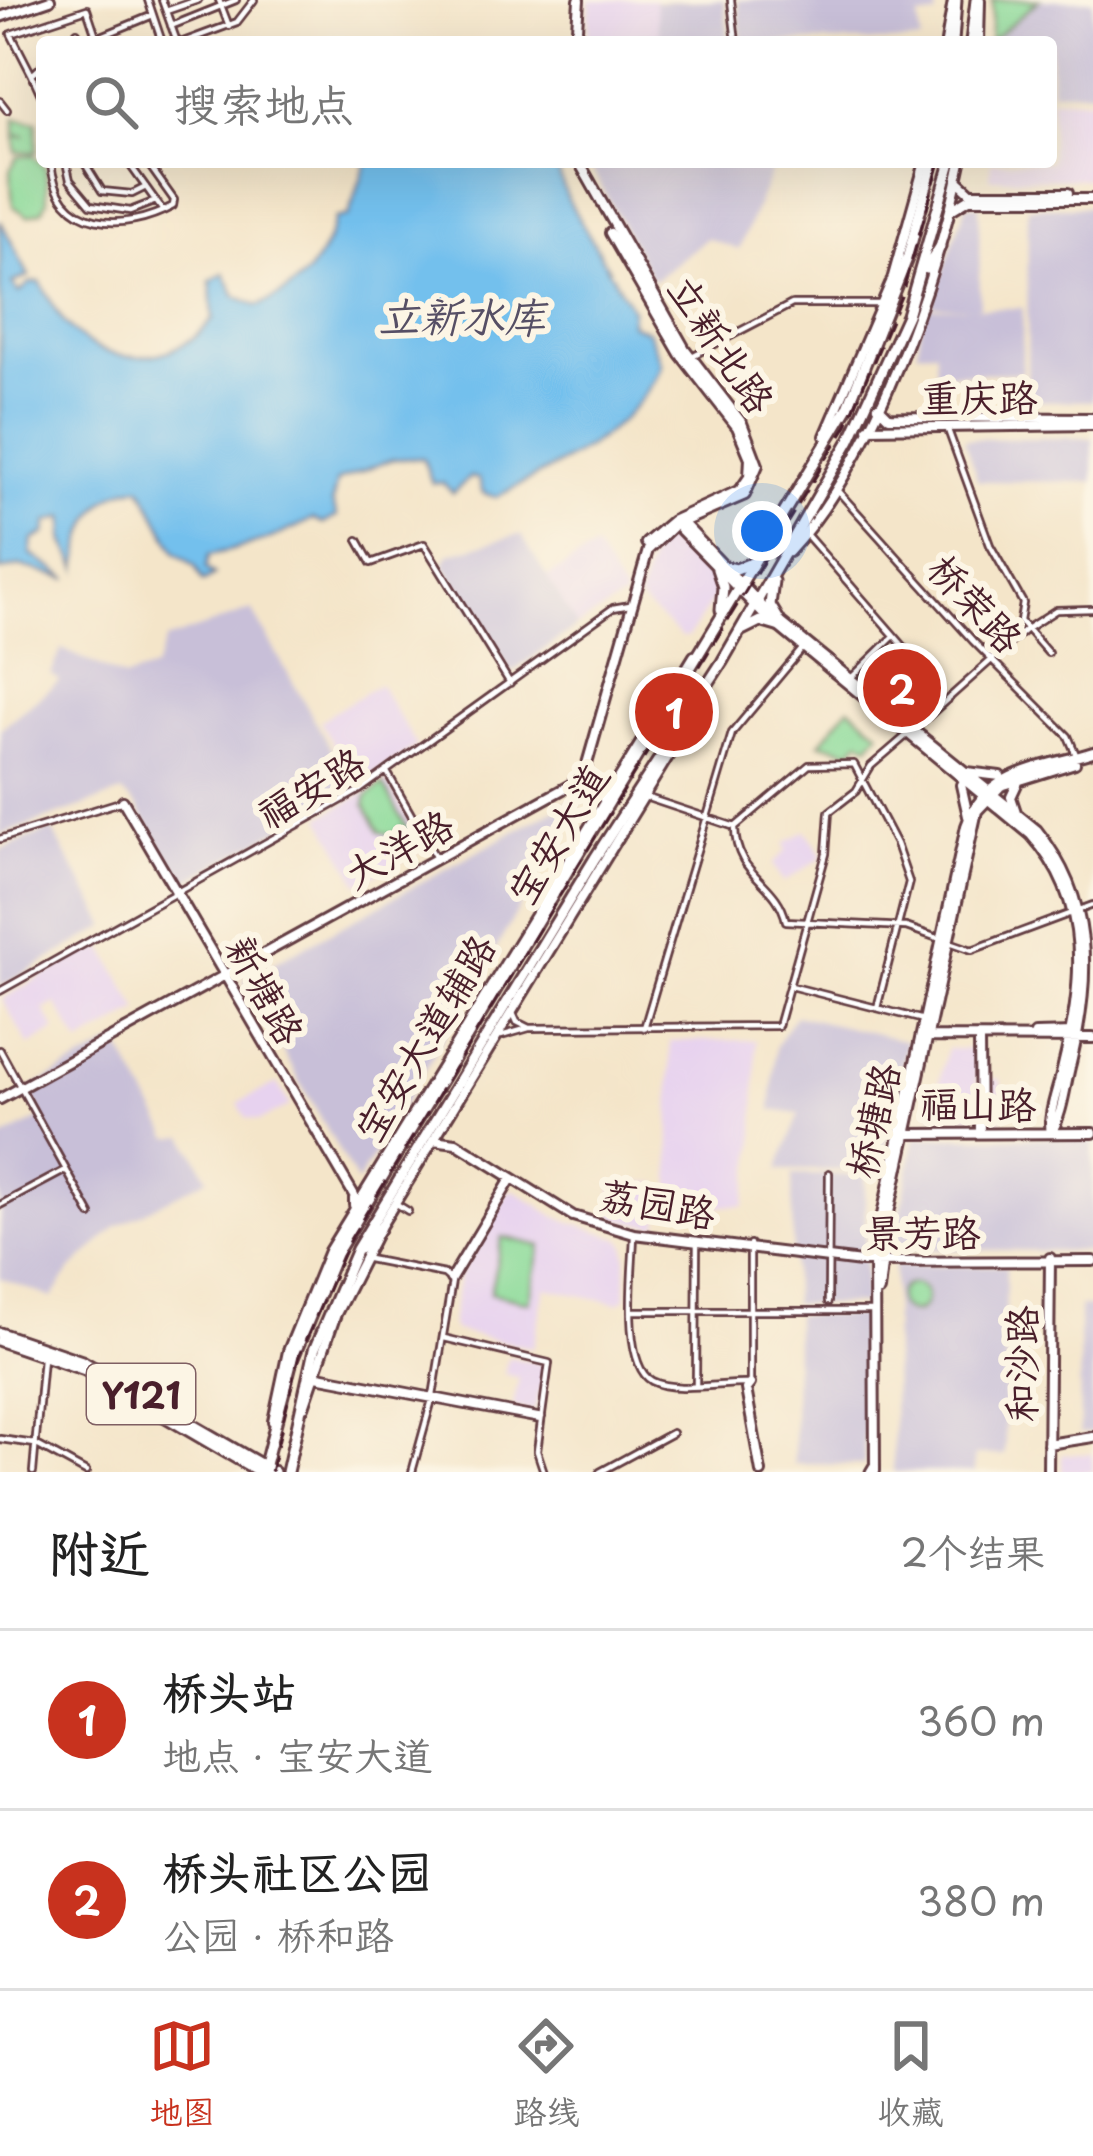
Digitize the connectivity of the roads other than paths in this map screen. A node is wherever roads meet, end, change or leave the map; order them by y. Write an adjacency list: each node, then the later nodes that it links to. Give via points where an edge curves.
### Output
1 (50, 0): 15 (main road)
2 (148, 0): 14 (street)
3 (162, 0): 13 (street)
4 (198, 0): 13 (street)
5 (219, 0): 12 (street)
6 (236, 0): 12 (street)
7 (254, 0): 17 (street)
8 (581, 0): 27 (main road)
9 (731, 0): 28 (street)
10 (954, 0): 29 (main road)
11 (978, 0): 30 (main road)
12 (223, 9): 16 (street); 17 (street)
13 (166, 11): 16 (street)
14 (153, 15): 22 (street); 23 (street)
15 (0, 17)
16 (171, 26): 24 (street)
17 (230, 26): 19 (street)
18 (77, 32): 20 (street)
19 (208, 33): 25 (street); 26 (street)
20 (73, 36)
21 (96, 36): 32 (street, via 87,9 11,34)
22 (102, 36)
23 (160, 36)
24 (179, 36)
25 (200, 36)
26 (209, 36)
27 (578, 36)
28 (735, 36)
29 (951, 36)
30 (975, 36)
31 (36, 71): 32 (street)
32 (32, 75): 33 (street)
33 (36, 80)
34 (0, 101): 35 (street)
35 (7, 110)
36 (53, 168): 50 (street, via 84,216 117,226)
37 (67, 168): 49 (street, via 91,205 130,211)
38 (88, 168): 47 (street, via 102,191 117,196)
39 (132, 168): 47 (street)
40 (151, 168): 50 (street, via 174,200)
41 (579, 168): 55 (main road, 立新北路)
42 (927, 168): 54 (main road)
43 (928, 168): 68 (main road, 宝安大道, via 908,256 863,374)
44 (949, 168): 53 (main road, 宝安大道)
45 (960, 168): 46 (main road)
46 (957, 180): 48 (main road, via 971,193); 51 (main road)
47 (146, 187): 49 (street)
48 (1093, 196): 51 (main road, via 969,199)
49 (156, 201): 50 (street)
50 (163, 211)
51 (950, 211): 52 (main road)
52 (940, 247): 53 (main road); 56 (main road)
53 (920, 278): 69 (main road, 宝安大道, via 857,427)
54 (883, 304): 55 (street, via 791,304); 68 (main road, via 837,413)
55 (687, 359): 62 (main road, 立新北路, via 742,423 758,461 747,493); 63 (main road, 立新北路, via 736,427 750,463 737,492)
56 (878, 405): 57 (main road, 重庆路, via 886,417); 60 (main road)
57 (916, 421): 58 (main road, 重庆路); 59 (main road, 重庆路); 60 (main road, 重庆路)
58 (1093, 422): 59 (main road, 重庆路)
59 (947, 424): 77 (street, via 990,545 1022,603)
60 (866, 429): 61 (main road)
61 (833, 488): 65 (main road); 83 (street, 桥荣路)
62 (695, 516): 63 (main road, 立新北路); 66 (main road)
63 (677, 521): 64 (main road); 66 (main road); 73 (main road, via 647,543)
64 (664, 532): 66 (main road); 73 (main road, via 648,550)
65 (805, 533): 69 (main road); 79 (street)
66 (690, 535): 70 (main road)
67 (358, 540): 86 (street, via 370,562 424,544)
68 (760, 555): 70 (main road, via 740,568); 71 (main road, 宝安大道)
69 (778, 566): 72 (main road, 宝安大道); 75 (main road, via 770,600)
70 (719, 568): 71 (main road); 76 (main road, via 724,597)
71 (739, 588): 72 (main road); 76 (main road, 宝安大道)
72 (755, 604): 75 (main road); 78 (main road, 宝安大道)
73 (628, 605): 86 (street, 福安路); 92 (main road)
74 (1093, 609): 77 (street, via 1056,610)
75 (778, 623): 78 (main road, via 757,621); 81 (main road); 85 (main road)
76 (715, 626): 80 (main road, 宝安大道)
77 (1025, 630): 82 (street); 83 (street)
78 (738, 633): 84 (main road, 宝安大道)
79 (894, 636): 85 (street); 87 (street)
80 (706, 641): 96 (main road, 宝安大道辅路); 177 (main road, 宝安大道, via 336,1254)
81 (802, 648): 88 (main road); 103 (street, via 732,734)
82 (1048, 653)
83 (992, 659): 87 (street); 90 (street, 桥荣路, via 1068,736)
84 (722, 662): 98 (main road, 宝安大道辅路); 155 (main road, 宝安大道, via 595,858)
85 (849, 679): 88 (main road)
86 (510, 683): 91 (street, 福安路)
87 (942, 704): 88 (street)
88 (910, 732): 93 (main road); 95 (street)
89 (1093, 755): 90 (main road); 94 (main road)
90 (1077, 757): 94 (main road)
91 (387, 772): 108 (street); 109 (street, 福安路)
92 (583, 773): 96 (main road); 99 (main road); 108 (main road, 大洋路)
93 (960, 774): 94 (main road); 97 (main road); 104 (main road)
94 (1018, 776): 97 (main road); 102 (main road, via 1011,793)
95 (863, 780): 105 (street, via 854,764 809,765); 111 (street, via 829,812 826,854); 112 (street, via 909,882)
96 (613, 783): 99 (main road, 宝安大道辅路)
97 (985, 795): 101 (main road); 102 (main road); 104 (main road, 桥塘路)
98 (644, 796): 103 (street); 119 (main road, 宝安大道辅路)
99 (603, 800): 147 (main road, 宝安大道辅路)
100 (123, 801): 107 (street); 109 (main road, 新塘路)
101 (1002, 813): 104 (main road); 106 (main road)
102 (1016, 813): 106 (main road)
103 (708, 818): 105 (street); 123 (street)
104 (971, 821): 113 (main road, 桥塘路)
105 (735, 826): 111 (street, via 742,864 786,921)
106 (1026, 826): 110 (main road, via 1064,862)
107 (0, 839)
108 (436, 858): 114 (main road, 大洋路)
109 (179, 893): 114 (main road, 新塘路); 117 (street, 福安路)
110 (1085, 907): 113 (street, via 977,949); 116 (main road, via 1092,953)
111 (805, 922): 112 (street); 115 (street)
112 (895, 926): 113 (street); 118 (street)
113 (945, 941): 121 (main road, 桥塘路); 126 (main road, 桥塘路)
114 (224, 974): 134 (main road, 大洋路); 147 (main road, 新塘路)
115 (788, 986): 118 (street); 123 (street, via 778,1025)
116 (1085, 989): 120 (main road); 125 (main road)
117 (0, 991)
118 (878, 1008): 121 (street)
119 (512, 1009): 122 (street); 130 (main road, 宝安大道辅路)
120 (1076, 1010): 124 (main road); 125 (main road)
121 (924, 1020): 137 (main road, 桥塘路)
122 (529, 1028): 123 (street); 130 (street)
123 (644, 1028)
124 (1044, 1036): 125 (main road); 128 (main road); 129 (main road); 133 (main road, via 1059,1049)
125 (1074, 1036): 127 (main road); 132 (main road); 133 (main road)
126 (928, 1037): 128 (main road); 137 (main road, 桥塘路)
127 (1093, 1037): 132 (main road)
128 (946, 1039): 129 (main road)
129 (979, 1040): 138 (main road)
130 (492, 1042): 136 (main road, 宝安大道辅路)
131 (0, 1050): 134 (street)
132 (1072, 1057): 139 (main road)
133 (1063, 1068): 139 (main road)
134 (19, 1086): 135 (main road, 大洋路); 142 (street)
135 (0, 1096)
136 (446, 1120): 141 (main road, 宝安大道辅路); 151 (main road, 荔园路, via 453,1137 570,1211)
137 (904, 1131): 138 (main road, 福山路); 156 (main road, 桥塘路)
138 (980, 1131): 139 (main road, 福山路)
139 (1051, 1131): 140 (main road, 福山路)
140 (1093, 1131)
141 (434, 1140): 144 (main road, 荔园路, via 451,1140); 145 (main road, 宝安大道辅路)
142 (66, 1170): 146 (street); 149 (street)
143 (829, 1173): 154 (street)
144 (511, 1178): 151 (main road, 荔园路, via 573,1216); 162 (main road)
145 (395, 1203): 148 (street); 150 (main road, 宝安大道辅路)
146 (0, 1205)
147 (354, 1207): 177 (main road, 宝安大道辅路, via 300,1317)
148 (408, 1211)
149 (91, 1215)
150 (379, 1229): 155 (main road)
151 (634, 1232): 152 (main road, 荔园路); 167 (street)
152 (697, 1240): 153 (main road, 荔园路); 164 (street)
153 (750, 1246): 154 (main road, 景芳路); 165 (street)
154 (829, 1255): 156 (main road, 景芳路); 163 (street)
155 (358, 1258): 162 (street); 171 (main road); 176 (main road, 宝安大道, via 314,1350)
156 (877, 1259): 157 (main road, 景芳路); 159 (main road, 景芳路); 166 (main road, 桥塘路); 188 (main road, 桥塘路)
157 (1050, 1259): 158 (main road, 景芳路); 159 (main road, 景芳路); 160 (main road, 景芳路); 161 (main road, 和沙路)
158 (1093, 1259): 160 (main road, 景芳路)
159 (1038, 1261): 161 (main road)
160 (1067, 1261): 161 (main road)
161 (1049, 1274): 178 (main road, 和沙路)
162 (451, 1278): 169 (street)
163 (828, 1301)
164 (696, 1310): 165 (street); 167 (street); 173 (street)
165 (751, 1310): 166 (street); 172 (street)
166 (874, 1310): 188 (main road, 桥塘路)
167 (633, 1311): 173 (street, via 634,1357 647,1378)
168 (0, 1337): 170 (main road, Y121); 186 (main road, Y121, via 82,1361)
169 (444, 1338): 174 (street); 175 (street, via 547,1361)
170 (43, 1352): 183 (street); 186 (main road, Y121)
171 (316, 1376): 174 (street); 176 (main road)
172 (750, 1379): 173 (street); 197 (main road)
173 (696, 1384)
174 (433, 1398): 175 (street); 194 (street)
175 (542, 1419): 195 (street, via 537,1455)
176 (298, 1420): 185 (main road, 宝安大道)
177 (272, 1427): 186 (main road, via 256,1450); 187 (main road, 宝安大道)
178 (1048, 1429): 180 (main road); 184 (main road, 和沙路)
179 (672, 1433): 196 (street)
180 (1068, 1437): 181 (main road); 184 (main road)
181 (1093, 1437)
182 (0, 1439): 183 (street)
183 (35, 1444): 189 (street); 190 (street)
184 (1048, 1444): 198 (main road, 和沙路)
185 (292, 1445): 192 (main road, 宝安大道); 193 (main road)
186 (238, 1455): 187 (main road, Y121); 191 (main road)
187 (265, 1471)
188 (877, 1471)
189 (33, 1472)
190 (86, 1472)
191 (249, 1472)
192 (287, 1472)
193 (297, 1472)
194 (412, 1472)
195 (544, 1472)
196 (600, 1472)
197 (766, 1472)
198 (1048, 1472)

